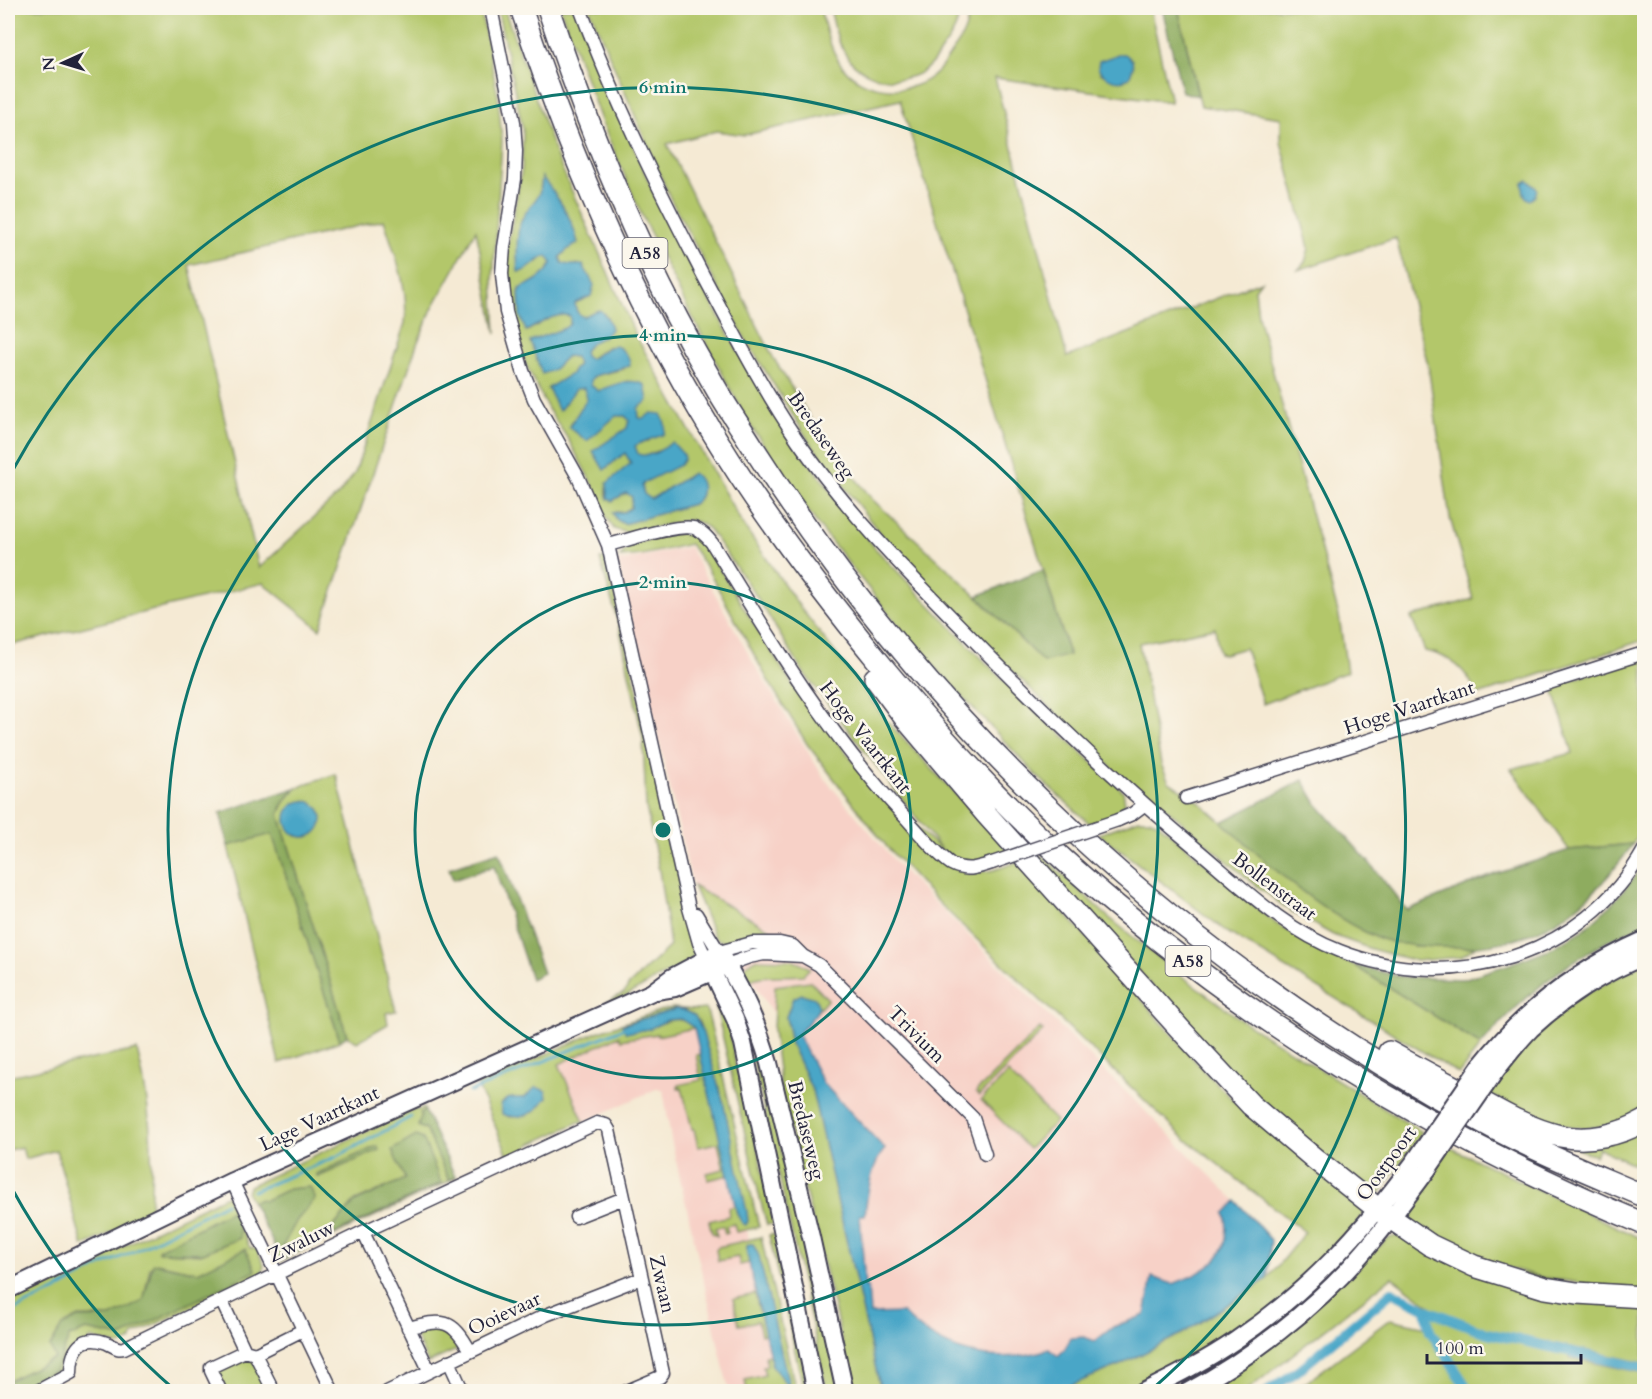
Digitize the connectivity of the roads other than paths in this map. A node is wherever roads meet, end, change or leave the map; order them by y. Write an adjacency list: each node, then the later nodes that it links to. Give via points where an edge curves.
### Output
1 (491, 8): 5 (street, Bredaseweg, via 514,122 516,151 516,179 502,274 506,312 534,399 578,477)
2 (521, 8): 6 (highway, A58, via 573,153 649,318 729,459)
3 (548, 8): 14 (highway, A58, via 606,163 676,314 713,384 840,574 912,664 1030,791 1136,888)
4 (580, 8): 9 (street, Bredaseweg, via 664,200 747,359 797,439 877,541 997,664)
5 (608, 545): 9 (street, Hoge Vaartkant, bridge, via 679,528 701,532 849,752 951,864 961,869 992,863 1118,820); 13 (street, Bredaseweg, via 693,926)
6 (817, 586): 22 (highway, A58, via 879,685 995,824 1251,1105); 24 (highway, A58, via 919,711 988,785 1064,860 1155,937 1349,1074 1472,1145)
7 (1644, 653): 8 (street, Hoge Vaartkant)
8 (1186, 798)
9 (1144, 805): 10 (street, Bollenstraat, via 1271,912 1302,933 1350,955 1415,969 1492,964 1551,942 1608,899)
10 (1644, 850)
11 (1644, 940): 15 (street, Oostpoort, via 1615,953 1544,1000 1520,1022)
12 (1644, 957): 15 (street, Oostpoort, via 1566,1000)
13 (716, 961): 18 (street, Trivium, via 757,954 803,956 819,965 973,1118); 19 (street, Lage Vaartkant, via 672,977 652,992); 25 (street, Bredaseweg, via 743,1043); 27 (street, Bredaseweg, via 746,997 761,1035)
14 (1275, 994): 16 (highway, A58, via 1310,1006 1500,1112 1540,1129 1562,1136 1596,1138 1629,1130); 20 (highway, A58, via 1356,1048 1487,1125)
15 (1488, 1068): 22 (street, Oostpoort, bridge)
16 (1644, 1121)
17 (602, 1124): 21 (street, Zwaan, via 609,1130); 26 (street, Zwaluw)
18 (985, 1154)
19 (232, 1181): 28 (street); 30 (street, Lage Vaartkant)
20 (1644, 1196)
21 (624, 1198): 23 (street); 29 (street, Zwaan)
22 (1385, 1214): 31 (highway, A58, via 1430,1245 1504,1277 1577,1293); 48 (street, Oostpoort, via 1268,1318); 49 (street, Oostpoort, via 1360,1257 1339,1279 1287,1325)
23 (576, 1216)
24 (1644, 1224)
25 (780, 1225): 27 (street, via 796,1223); 46 (street, Bredaseweg)
26 (363, 1232): 28 (street, Zwaluw); 33 (street)
27 (811, 1237): 47 (street, Bredaseweg)
28 (276, 1274): 32 (street, Zwaluw); 34 (street)
29 (641, 1278): 35 (street, Ooievaar, via 546,1315); 45 (street, Zwaan, via 663,1373)
30 (8, 1290)
31 (1644, 1297)
32 (222, 1302): 36 (street); 39 (street, Zwaluw, via 118,1350 105,1342 84,1343 75,1350 71,1373)
33 (408, 1328): 35 (street, via 446,1323 459,1332); 38 (street)
34 (303, 1330): 36 (street); 42 (street)
35 (470, 1351): 37 (street, Ooievaar)
36 (250, 1352): 40 (street, via 211,1367); 41 (street, via 273,1390)
37 (449, 1361): 38 (street, Ooievaar); 44 (street)
38 (429, 1370): 43 (street, Ooievaar)
39 (36, 1392)
40 (221, 1392)
41 (269, 1392)
42 (333, 1392)
43 (387, 1392)
44 (464, 1392)
45 (625, 1392)
46 (816, 1392)
47 (845, 1392)
48 (1143, 1392)
49 (1187, 1392)

